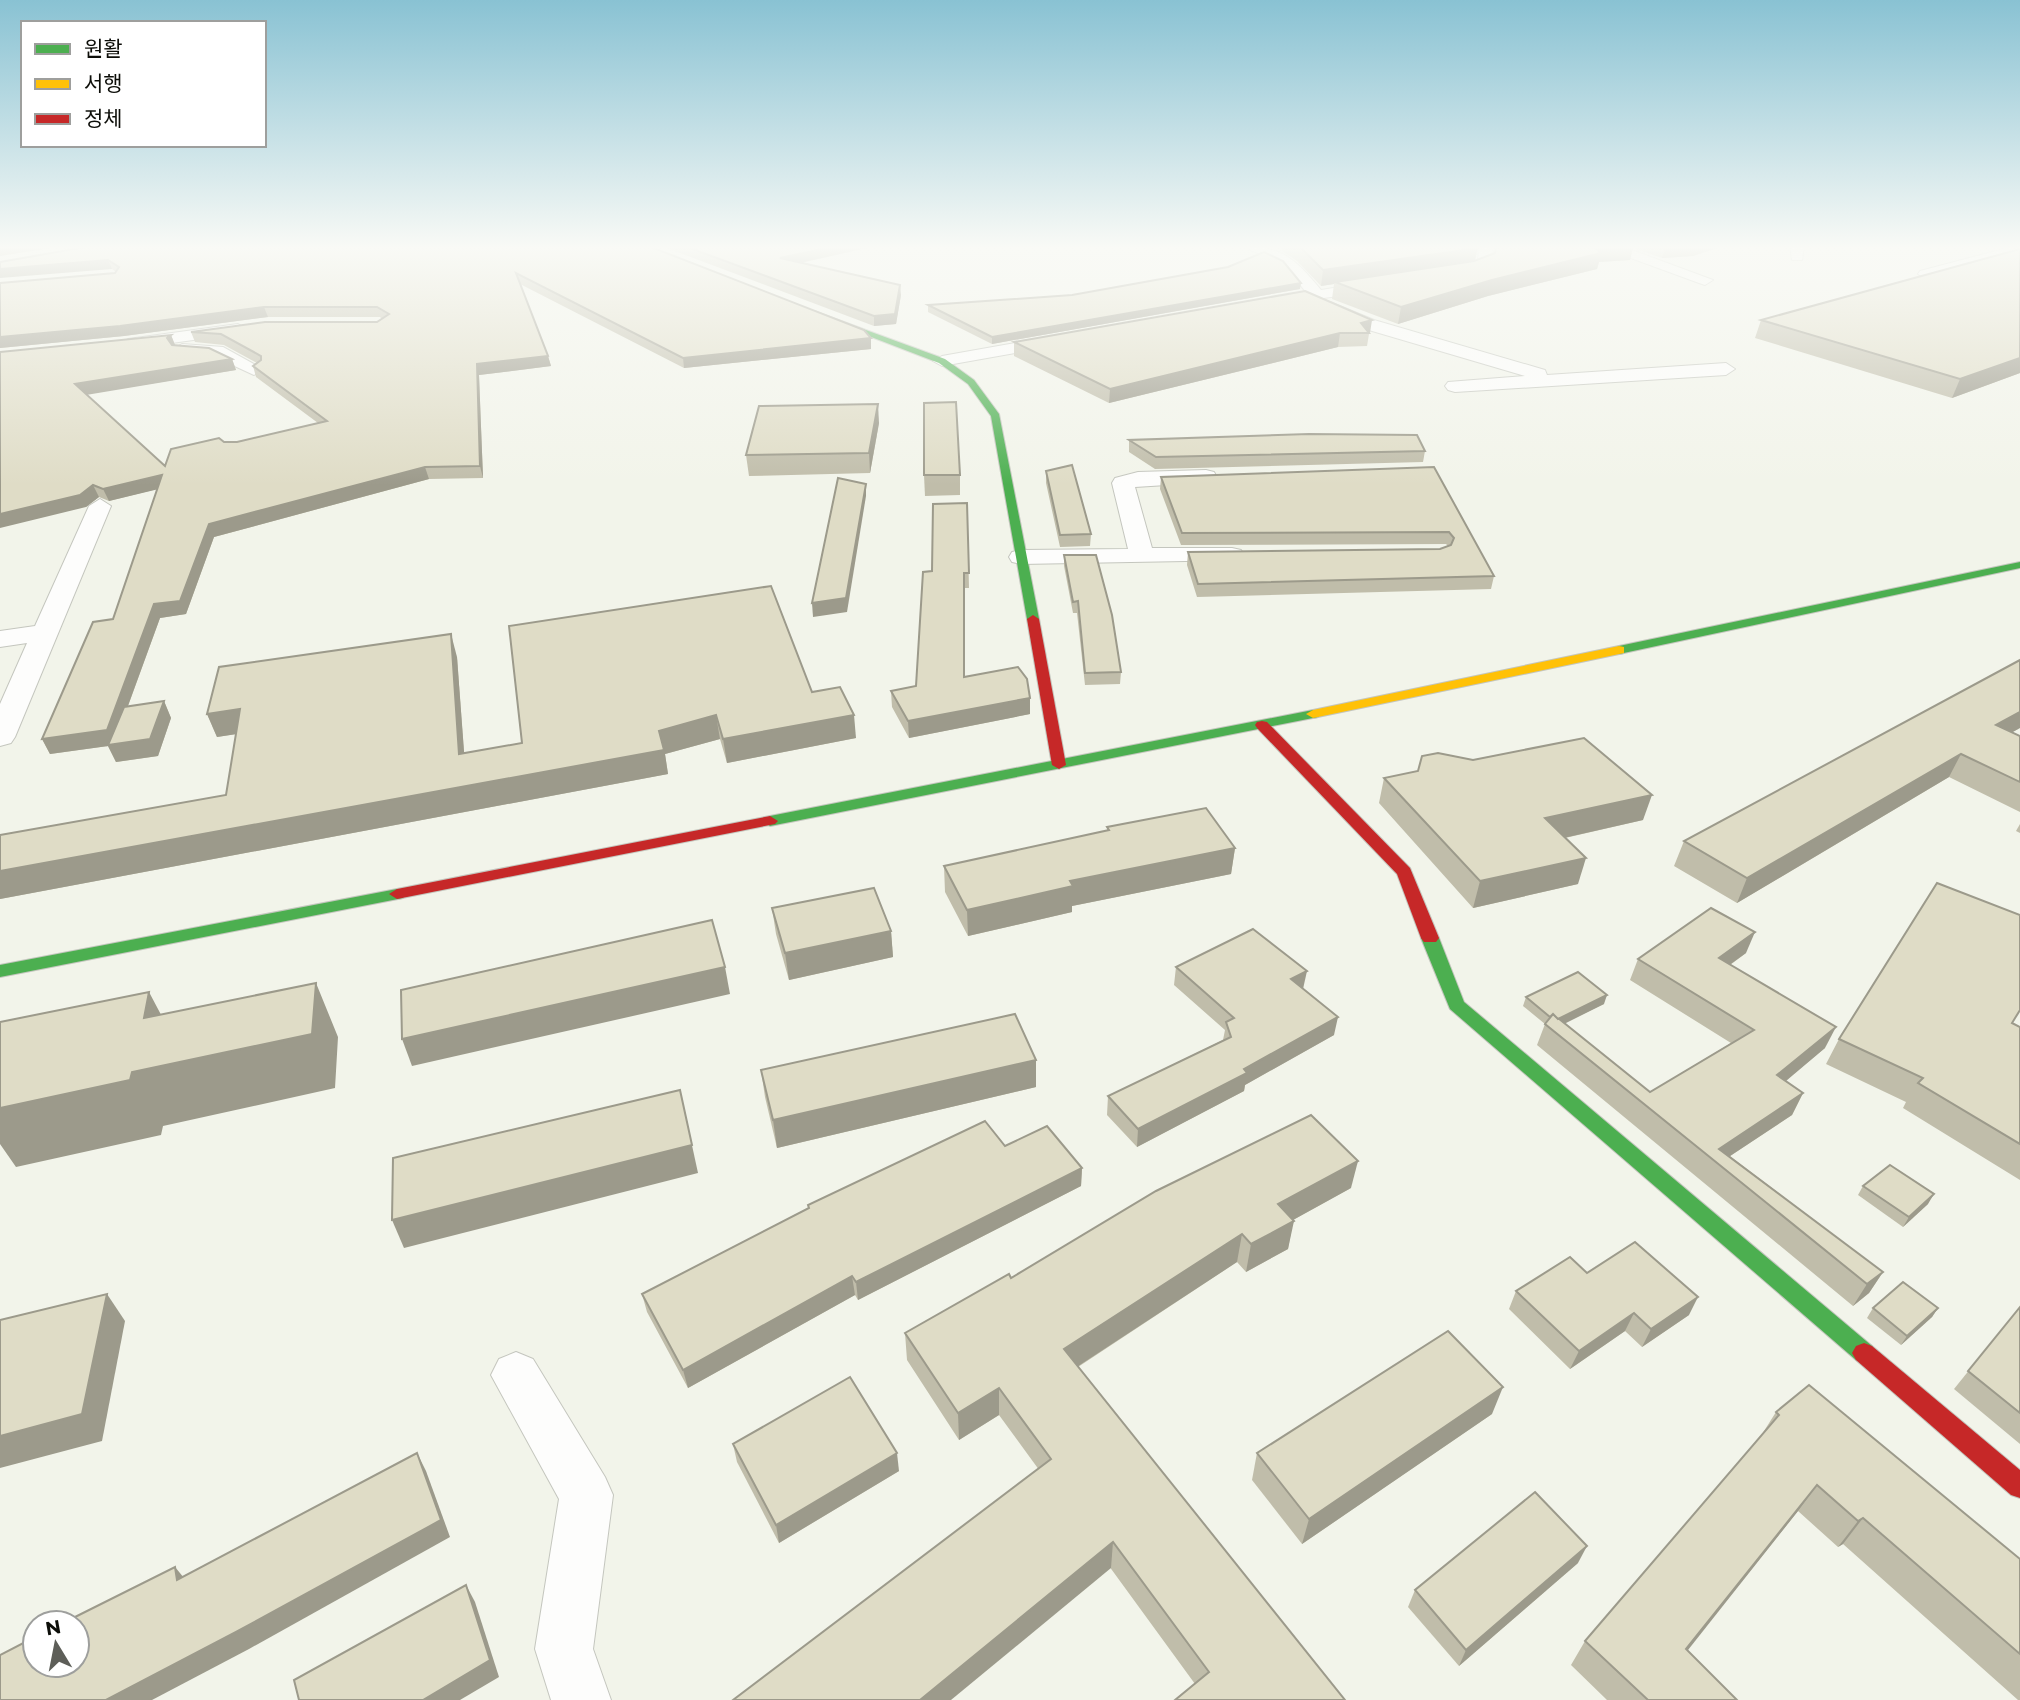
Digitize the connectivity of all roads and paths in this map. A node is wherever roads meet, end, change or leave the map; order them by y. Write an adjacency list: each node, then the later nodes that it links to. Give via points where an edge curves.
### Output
1 (847, 325): 5 (street)
2 (1372, 325): 8 (street)
3 (256, 327): 6 (street, via 117,344 217,351)
4 (1076, 337): 5 (street)
5 (942, 361): 13 (street, via 971,382 996,416)
6 (254, 369)
7 (1726, 369): 8 (street)
8 (1556, 380): 9 (street)
9 (1455, 386)
10 (1234, 476): 14 (street, via 1123,483)
11 (100, 506): 16 (street)
12 (1250, 554): 14 (street)
13 (1021, 556): 14 (street); 20 (street)
14 (1142, 556)
15 (2018, 567): 18 (street)
16 (45, 633): 17 (street); 19 (street)
17 (0, 639)
18 (1262, 725): 20 (street); 23 (street, via 1404,872 1456,1004)
19 (0, 737)
20 (1059, 765): 21 (street)
21 (0, 971)
22 (516, 1375): 24 (street, via 586,1495 564,1649)
23 (2020, 1486)
24 (581, 1700)

